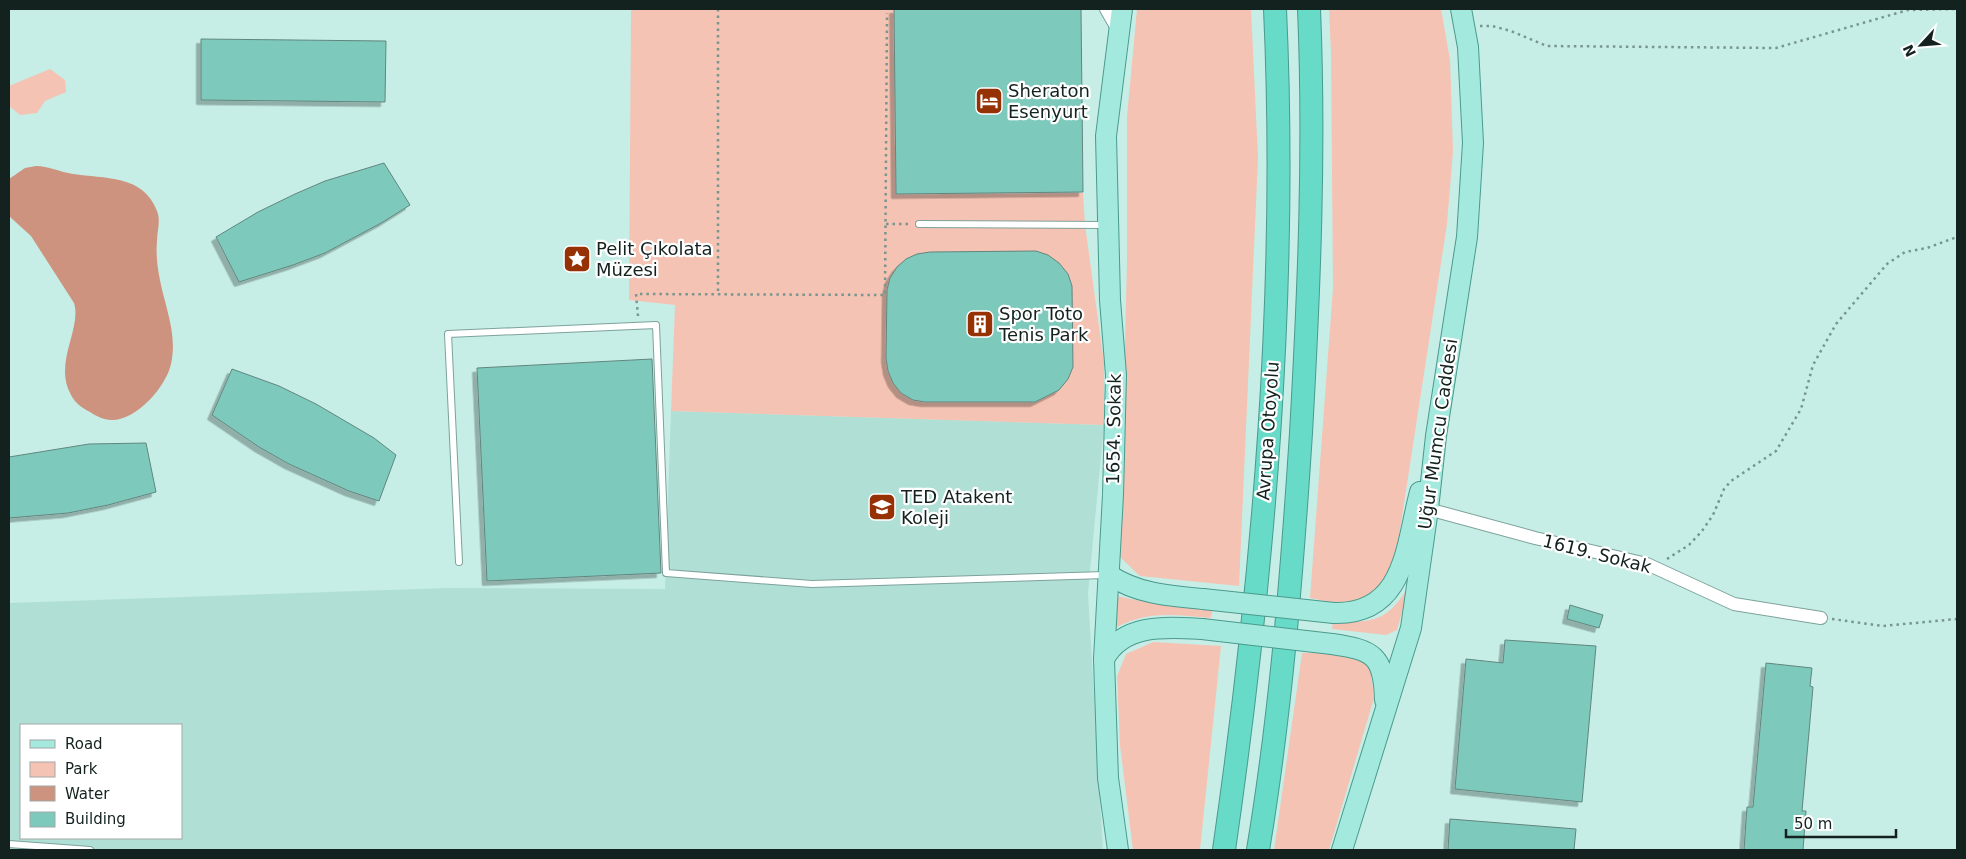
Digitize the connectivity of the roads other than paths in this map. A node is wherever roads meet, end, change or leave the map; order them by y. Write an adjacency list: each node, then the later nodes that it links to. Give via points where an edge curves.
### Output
1 (1106, 9): 6 (street)
2 (1122, 9): 6 (main road, 1654. Sokak)
3 (1275, 9): 19 (highway, Avrupa Otoyolu, via 1277,272 1270,437 1246,697)
4 (1309, 9): 20 (highway, Avrupa Otoyolu, via 1311,252 1296,503 1280,692)
5 (1463, 17): 9 (main road, Uğur Mumcu Caddesi, via 1468,47 1473,143 1467,237)
6 (1119, 32): 8 (main road, 1654. Sokak, via 1106,136)
7 (919, 224): 8 (lane)
8 (1108, 225): 12 (main road, 1654. Sokak, via 1116,375)
9 (1436, 436): 10 (main road, Uğur Mumcu Caddesi); 12 (main road, bridge, via 1396,581 1385,596 1370,606 1334,613 1203,599 1143,591 1124,585)
10 (1428, 509): 13 (street, 1619. Sokak, via 1653,566 1734,604); 15 (main road, Uğur Mumcu Caddesi, via 1411,628)
11 (458, 562): 12 (lane, via 448,334 656,325 666,573 812,584)
12 (1109, 575): 14 (main road, 1654. Sokak)
13 (1821, 618)
14 (1104, 659): 15 (main road, bridge, via 1114,644 1139,631 1175,628 1360,648 1374,657 1383,677); 18 (main road, 1654. Sokak, via 1108,778)
15 (1385, 712): 21 (main road, Uğur Mumcu Caddesi)
16 (9, 844): 17 (lane)
17 (90, 850)
18 (1118, 850)
19 (1224, 850)
20 (1258, 850)
21 (1342, 850)

